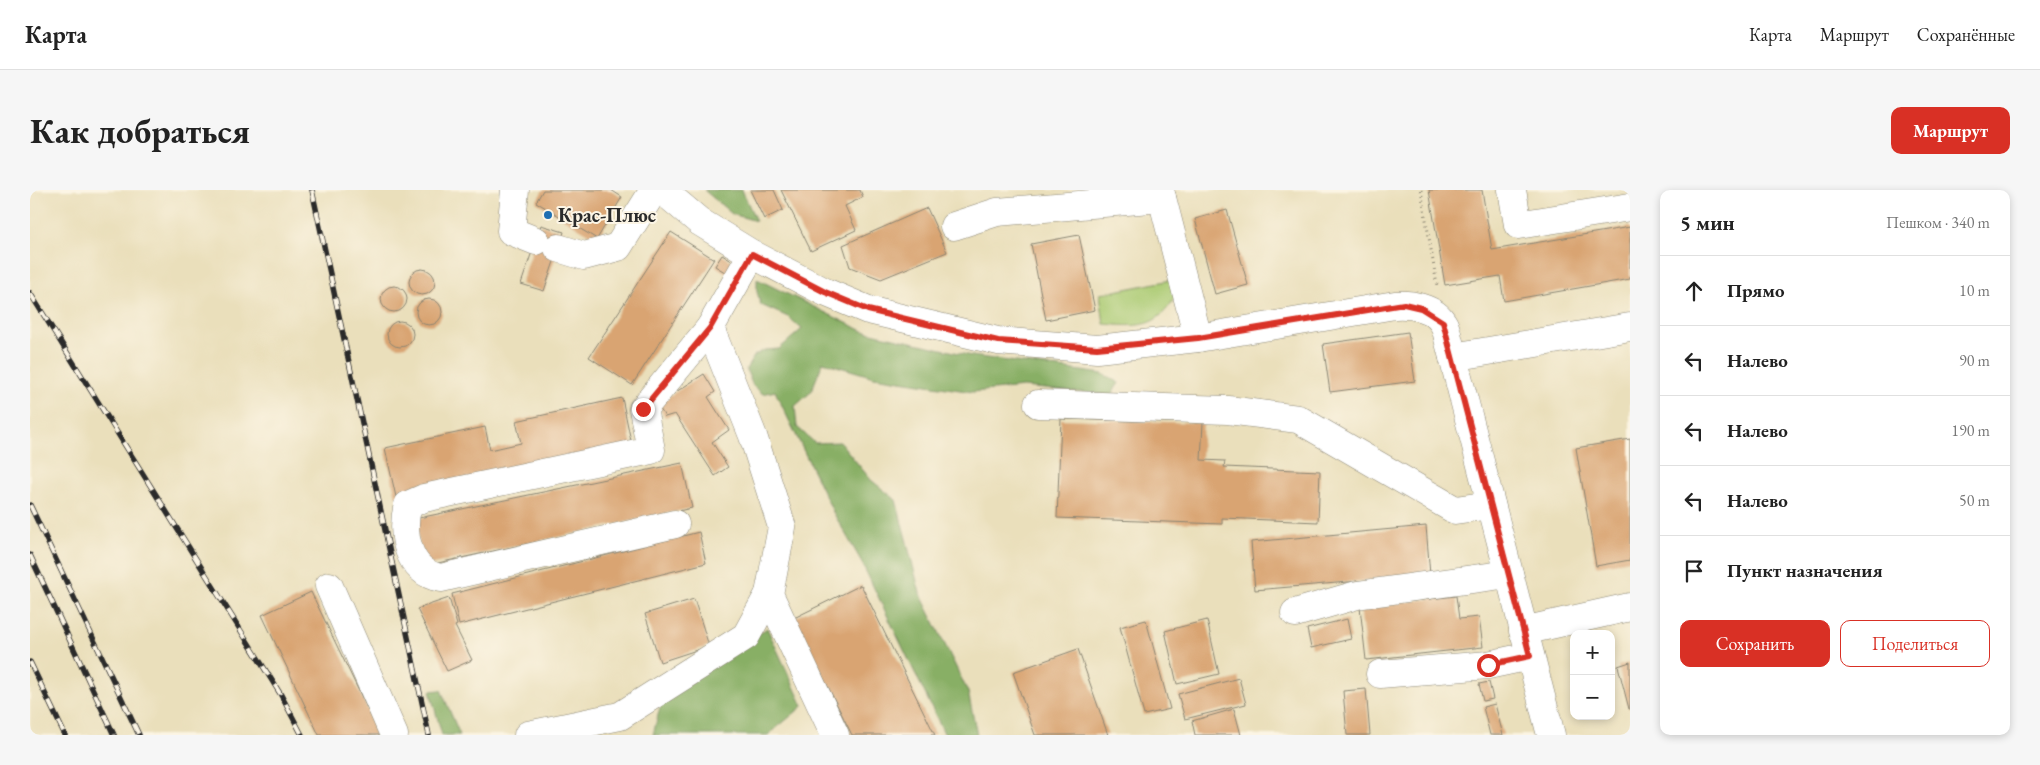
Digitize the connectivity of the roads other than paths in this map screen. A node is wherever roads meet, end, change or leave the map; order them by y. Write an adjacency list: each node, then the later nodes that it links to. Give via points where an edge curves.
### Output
1 (516, 190): 2 (street, via 511,231 584,256 618,248)
2 (654, 190)
3 (662, 190): 8 (street)
4 (683, 190): 8 (street)
5 (1512, 190): 7 (street, via 1518,225)
6 (1161, 194): 9 (street, via 997,212); 13 (street)
7 (1630, 207)
8 (700, 222): 10 (street)
9 (954, 226)
10 (752, 254): 12 (street); 13 (street, via 868,310 998,341 1097,348)
11 (1630, 327): 14 (street)
12 (710, 328): 17 (street, via 643,409 651,450 424,498 408,505 403,521 417,567 429,576 442,578); 20 (street, via 752,436 782,527)
13 (1198, 338): 14 (street, via 1395,305 1421,308 1443,322)
14 (1453, 357): 16 (street)
15 (1038, 404): 16 (street, via 1228,410 1298,419 1455,510)
16 (1491, 505): 18 (street)
17 (675, 524)
18 (1509, 574): 22 (street, via 1357,595); 23 (street)
19 (329, 586): 25 (street)
20 (769, 594): 26 (street, via 746,636 620,716); 27 (street)
21 (1630, 607): 23 (street)
22 (1295, 613)
23 (1527, 643): 24 (street, via 1488,665); 28 (street)
24 (1380, 674)
25 (394, 735)
26 (528, 735)
27 (836, 735)
28 (1550, 735)

